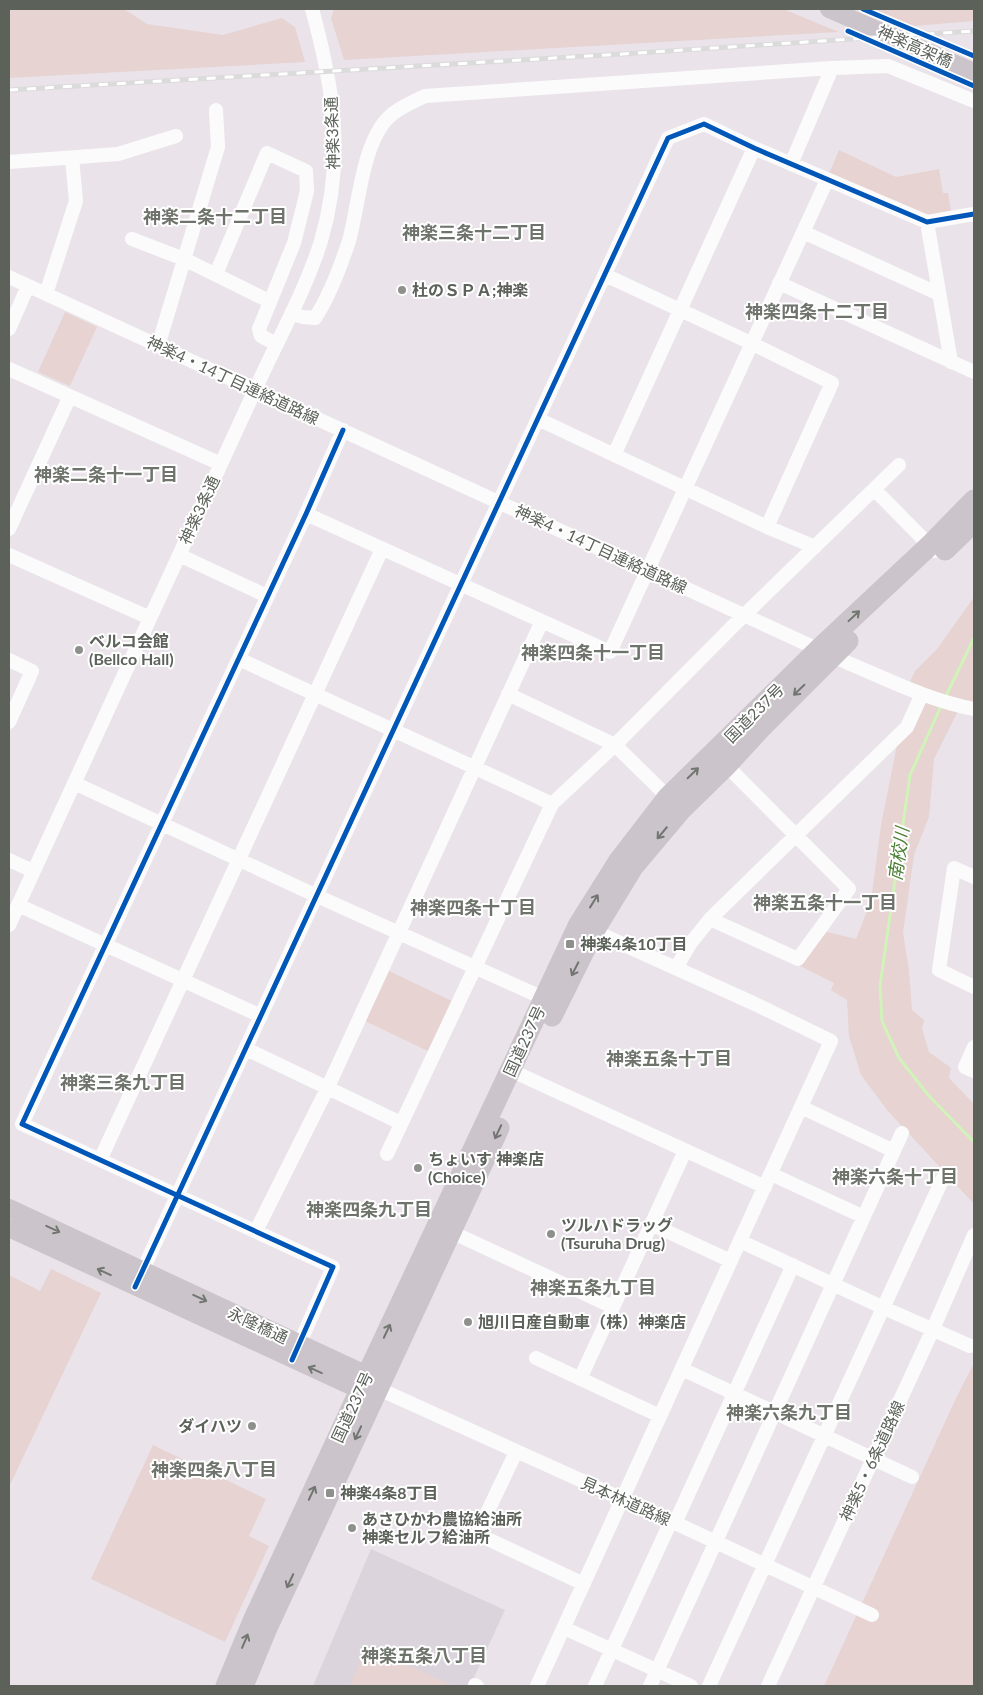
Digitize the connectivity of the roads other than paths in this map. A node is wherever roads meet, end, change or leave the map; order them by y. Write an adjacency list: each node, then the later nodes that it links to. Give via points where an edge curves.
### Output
1 (312, 9): 27 (street, 神楽3条通, via 333,104 334,170 321,241)
2 (829, 9): 4 (main road, 神楽高架橋)
3 (832, 68): 5 (street, via 888,66); 11 (street); 27 (street, via 425,96 400,108 378,131 369,152 348,241 324,304 314,318)
4 (974, 72)
5 (974, 101)
6 (216, 110): 17 (street, via 218,147)
7 (176, 136): 9 (street, via 118,154)
8 (754, 148): 11 (street); 19 (street, via 704,124 668,138); 26 (street)
9 (72, 158): 10 (street); 23 (street, via 76,201)
10 (9, 162)
11 (791, 164): 12 (street)
12 (827, 180): 14 (street); 15 (street)
13 (974, 214): 14 (street)
14 (926, 222): 24 (street)
15 (802, 232): 21 (street); 24 (street)
16 (132, 239): 17 (street)
17 (184, 259): 18 (street); 31 (street)
18 (216, 274): 25 (street); 25 (street, via 267,153 306,171 307,192 294,243)
19 (605, 275): 26 (street); 37 (street)
20 (9, 277): 22 (street, 神楽4・14丁目連絡道路線)
21 (779, 283): 29 (street); 32 (street)
22 (28, 286): 23 (street, 神楽4・14丁目連絡道路線); 28 (street)
23 (46, 294): 31 (street, 神楽4・14丁目連絡道路線)
24 (939, 294): 32 (street)
25 (269, 301): 30 (street, via 259,329 261,336)
26 (681, 311): 29 (street); 39 (street)
27 (291, 314): 30 (street, 神楽3条通)
28 (9, 329)
29 (751, 343): 42 (street); 48 (street, via 832,383)
30 (276, 344): 35 (street, 神楽3条通)
31 (158, 346): 35 (street, 神楽4・14丁目連絡道路線)
32 (951, 362): 34 (street)
33 (9, 369): 36 (street)
34 (974, 372)
35 (255, 390): 38 (street, 神楽4・14丁目連絡道路線); 40 (street, 神楽3条通)
36 (70, 396): 40 (street); 49 (street)
37 (538, 419): 39 (street); 45 (street)
38 (343, 430): 45 (street, 神楽4・14丁目連絡道路線); 46 (street)
39 (614, 455): 42 (street)
40 (221, 464): 54 (street, 神楽3条通)
41 (899, 465): 43 (street)
42 (685, 488): 48 (street); 55 (street)
43 (874, 489): 50 (street); 52 (street)
44 (974, 500): 52 (highway, 国道237号)
45 (500, 503): 55 (street, 神楽4・14丁目連絡道路線); 56 (street)
46 (306, 514): 51 (street); 57 (street)
47 (974, 522): 52 (highway, 国道237号)
48 (767, 527): 50 (street)
49 (9, 529)
50 (815, 547): 58 (street)
51 (382, 548): 56 (street); 64 (street)
52 (934, 551): 61 (highway, 国道237号)
53 (9, 555): 59 (street)
54 (179, 555): 57 (street); 59 (street, 神楽3条通)
55 (647, 570): 58 (street, 神楽4・14丁目連絡道路線); 60 (street, via 610,652)
56 (462, 585): 60 (street); 69 (street)
57 (267, 596): 62 (street)
58 (744, 615): 61 (street, 神楽4・14丁目連絡道路線); 70 (street)
59 (150, 618): 73 (street, 神楽3条通)
60 (542, 621): 65 (street)
61 (826, 652): 66 (street, 神楽4・14丁目連絡道路線); 71 (highway, 国道237号, via 762,726)
62 (239, 658): 64 (street); 76 (street)
63 (9, 660): 68 (street, via 32,671)
64 (314, 694): 69 (street); 78 (street)
65 (508, 694): 70 (street); 72 (street)
66 (922, 694): 67 (street, 神楽4・14丁目連絡道路線); 77 (street, via 907,728)
67 (974, 709)
68 (9, 722)
69 (394, 731): 72 (street); 82 (street)
70 (615, 745): 74 (street); 75 (street)
71 (720, 759): 75 (highway, 国道237号); 77 (street)
72 (475, 767): 74 (street); 87 (street)
73 (74, 783): 76 (street); 80 (street, 神楽3条通)
74 (552, 804): 89 (street)
75 (675, 804): 86 (highway, 国道237号)
76 (162, 824): 78 (street); 88 (street)
77 (796, 835): 84 (street); 84 (street, via 849,890 798,960)
78 (240, 859): 82 (street); 91 (street)
79 (9, 860): 80 (street)
80 (33, 871): 83 (street, 神楽3条通)
81 (974, 877): 92 (street, via 954,868 939,970)
82 (317, 896): 87 (street); 94 (street)
83 (18, 905): 85 (street, 神楽3条通); 88 (street)
84 (710, 919): 90 (street)
85 (9, 925)
86 (587, 928): 90 (street); 93 (highway, 国道237号)
87 (399, 934): 89 (street); 99 (street)
88 (105, 945): 91 (street); 106 (street, via 22,1124)
89 (475, 967): 93 (street); 101 (street)
90 (676, 968): 100 (street, via 832,1041)
91 (184, 981): 94 (street); 106 (street)
92 (974, 987)
93 (551, 1001): 98 (highway, 国道237号)
94 (261, 1016): 96 (street)
95 (974, 1047): 97 (street, via 965,1067)
96 (246, 1049): 99 (street); 110 (street)
97 (974, 1072)
98 (517, 1073): 103 (street); 115 (highway, 国道237号)
99 (327, 1089): 101 (street); 116 (street)
100 (801, 1107): 104 (street); 107 (street)
101 (402, 1124): 105 (street)
102 (902, 1133): 104 (street)
103 (685, 1150): 109 (street); 113 (street)
104 (894, 1150): 112 (street)
105 (387, 1154)
106 (100, 1160): 110 (street)
107 (771, 1174): 109 (street); 112 (street)
108 (943, 1178): 124 (street)
109 (765, 1187): 118 (street)
110 (177, 1196): 116 (street); 121 (street)
111 (9, 1208): 121 (main road, 永隆橋通, one-way to 121)
112 (864, 1217): 122 (street)
113 (651, 1224): 119 (street); 123 (street)
114 (9, 1228): 121 (main road, 永隆橋通, one-way to 114)
115 (444, 1229): 123 (street); 131 (highway, 国道237号)
116 (256, 1231): 127 (street, via 333,1267)
117 (974, 1235): 125 (street, 神楽5・6条道路線)
118 (740, 1241): 119 (street); 120 (street)
119 (731, 1260): 129 (street)
120 (793, 1265): 122 (street); 132 (street)
121 (139, 1279): 127 (main road, 永隆橋通)
122 (833, 1284): 124 (street); 133 (street)
123 (613, 1307): 130 (street)
124 (884, 1308): 125 (street); 135 (street)
125 (933, 1329): 126 (street); 137 (street, 神楽5・6条道路線)
126 (970, 1346)
127 (296, 1352): 131 (main road, 永隆橋通)
128 (536, 1358): 130 (street)
129 (682, 1369): 132 (street); 134 (street)
130 (580, 1379): 134 (street)
131 (368, 1385): 136 (street, 見本林道路線); 149 (highway, 国道237号, one-way to 131, via 253,1621); 150 (highway, 国道237号, one-way to 150)
132 (735, 1394): 133 (street); 140 (street)
133 (775, 1413): 135 (street); 141 (street)
134 (660, 1416): 139 (street)
135 (825, 1436): 137 (street); 142 (street)
136 (516, 1452): 139 (street, 見本林道路線); 143 (street, via 477,1534)
137 (872, 1459): 138 (street); 144 (street, 神楽5・6条道路線)
138 (912, 1477)
139 (622, 1500): 140 (street, 見本林道路線); 143 (street)
140 (673, 1522): 141 (street, 見本林道路線); 147 (street)
141 (716, 1542): 142 (street, 見本林道路線); 148 (street)
142 (765, 1565): 144 (street, 見本林道路線); 155 (street)
143 (584, 1584): 146 (street)
144 (813, 1587): 145 (street, 見本林道路線); 156 (street, 神楽5・6条道路線)
145 (872, 1615)
146 (564, 1628): 147 (street); 151 (street)
147 (612, 1650): 148 (street); 152 (street)
148 (657, 1671): 153 (street); 154 (street)
149 (226, 1686)
150 (243, 1686)
151 (537, 1686)
152 (595, 1686)
153 (650, 1686)
154 (691, 1686)
155 (709, 1686)
156 (768, 1686)

